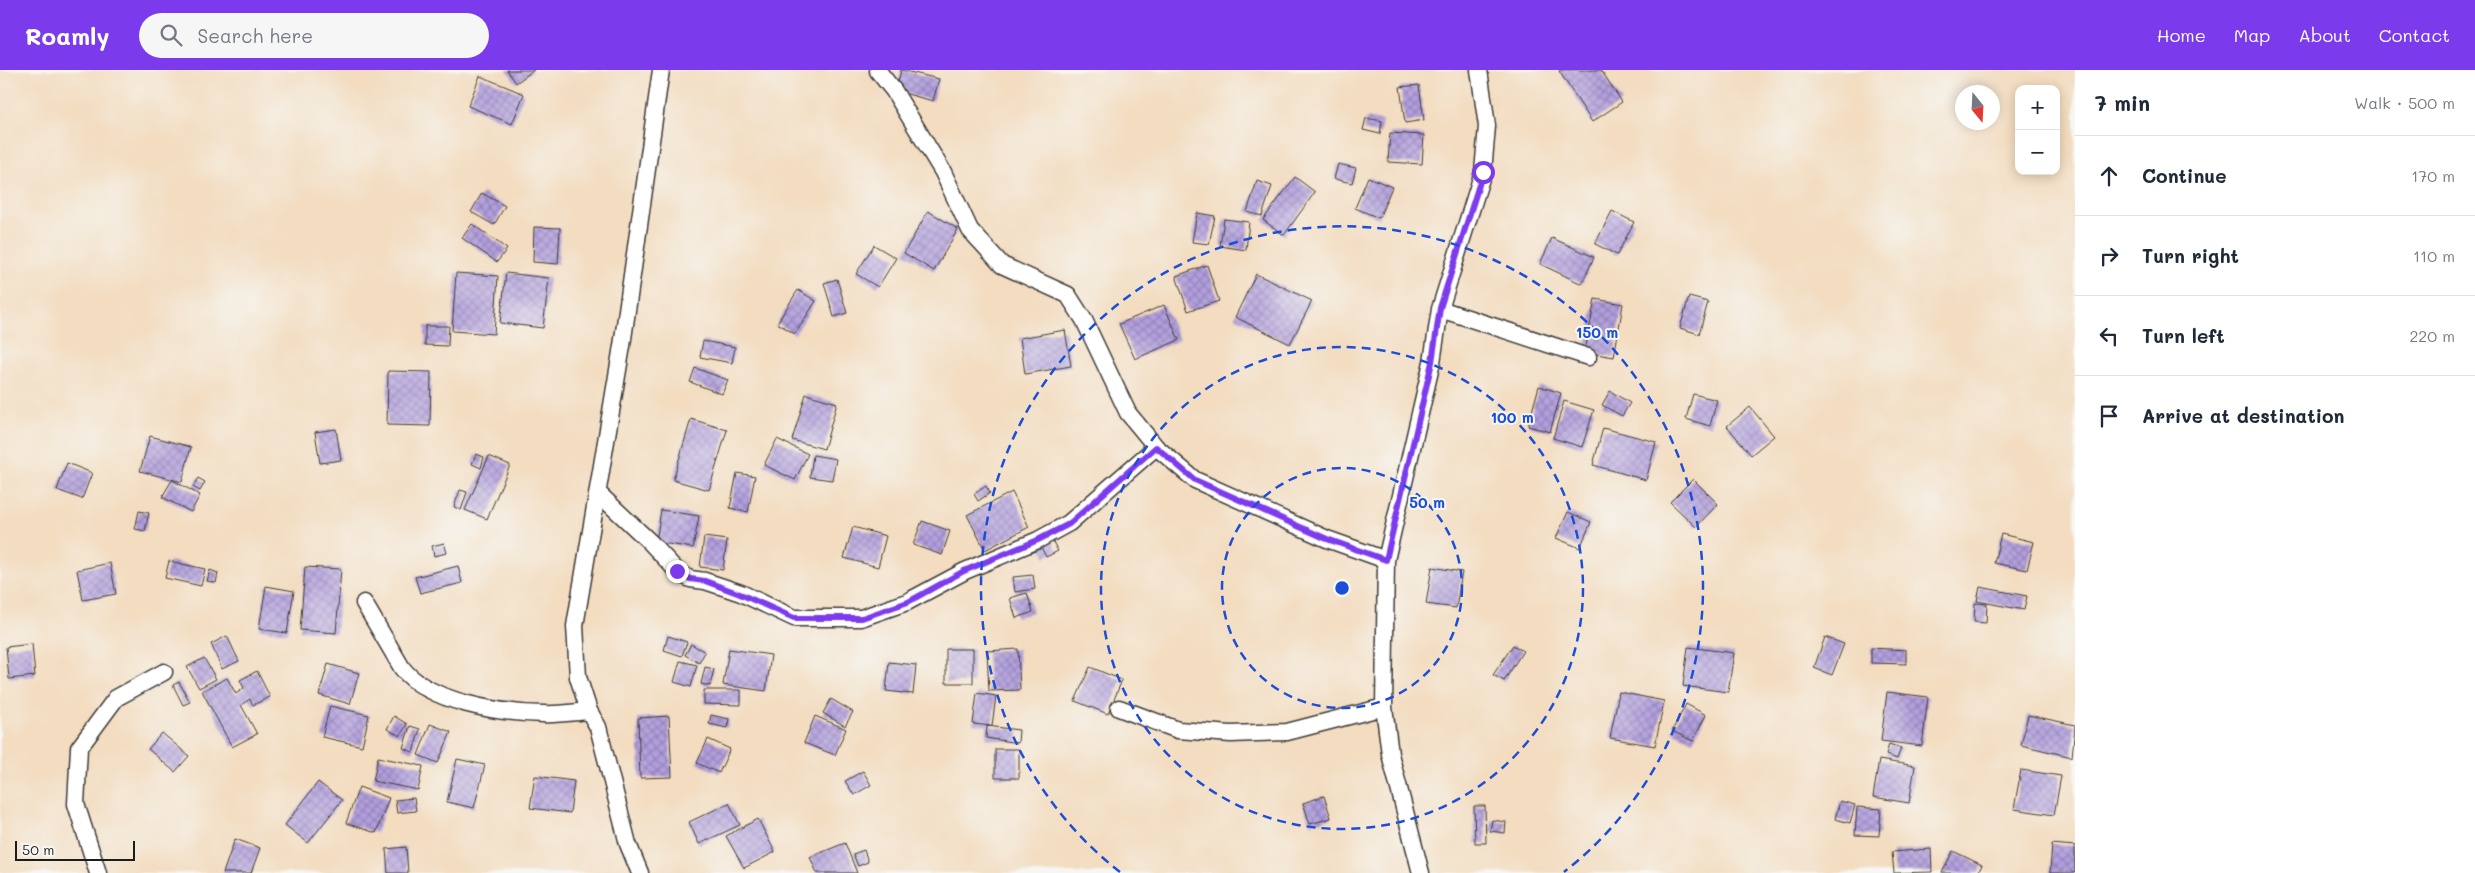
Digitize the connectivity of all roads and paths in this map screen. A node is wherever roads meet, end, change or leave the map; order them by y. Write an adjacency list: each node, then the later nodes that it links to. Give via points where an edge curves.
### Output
1 (662, 70): 7 (street)
2 (1479, 70): 4 (street, via 1487,126 1483,172)
3 (878, 71): 6 (street, via 894,91 943,172 970,230 1002,265 1068,295 1084,320 1128,413)
4 (1440, 308): 5 (street); 8 (street, via 1432,362)
5 (1588, 357)
6 (1156, 447): 7 (street, via 1069,524 964,571 908,602 862,618 794,618 740,594 690,579 677,571); 8 (street, via 1195,480 1327,539)
7 (598, 493): 13 (street, via 575,626 578,677)
8 (1386, 560): 11 (street)
9 (364, 603): 13 (street, via 408,676 431,692 477,706 534,713)
10 (164, 672): 14 (street, via 116,698 79,748 76,804)
11 (1384, 707): 12 (street, via 1287,732 1231,734 1178,730); 16 (street, via 1390,754)
12 (1119, 708)
13 (589, 711): 15 (street, via 598,727 628,844)
14 (98, 873)
15 (640, 873)
16 (1421, 873)

